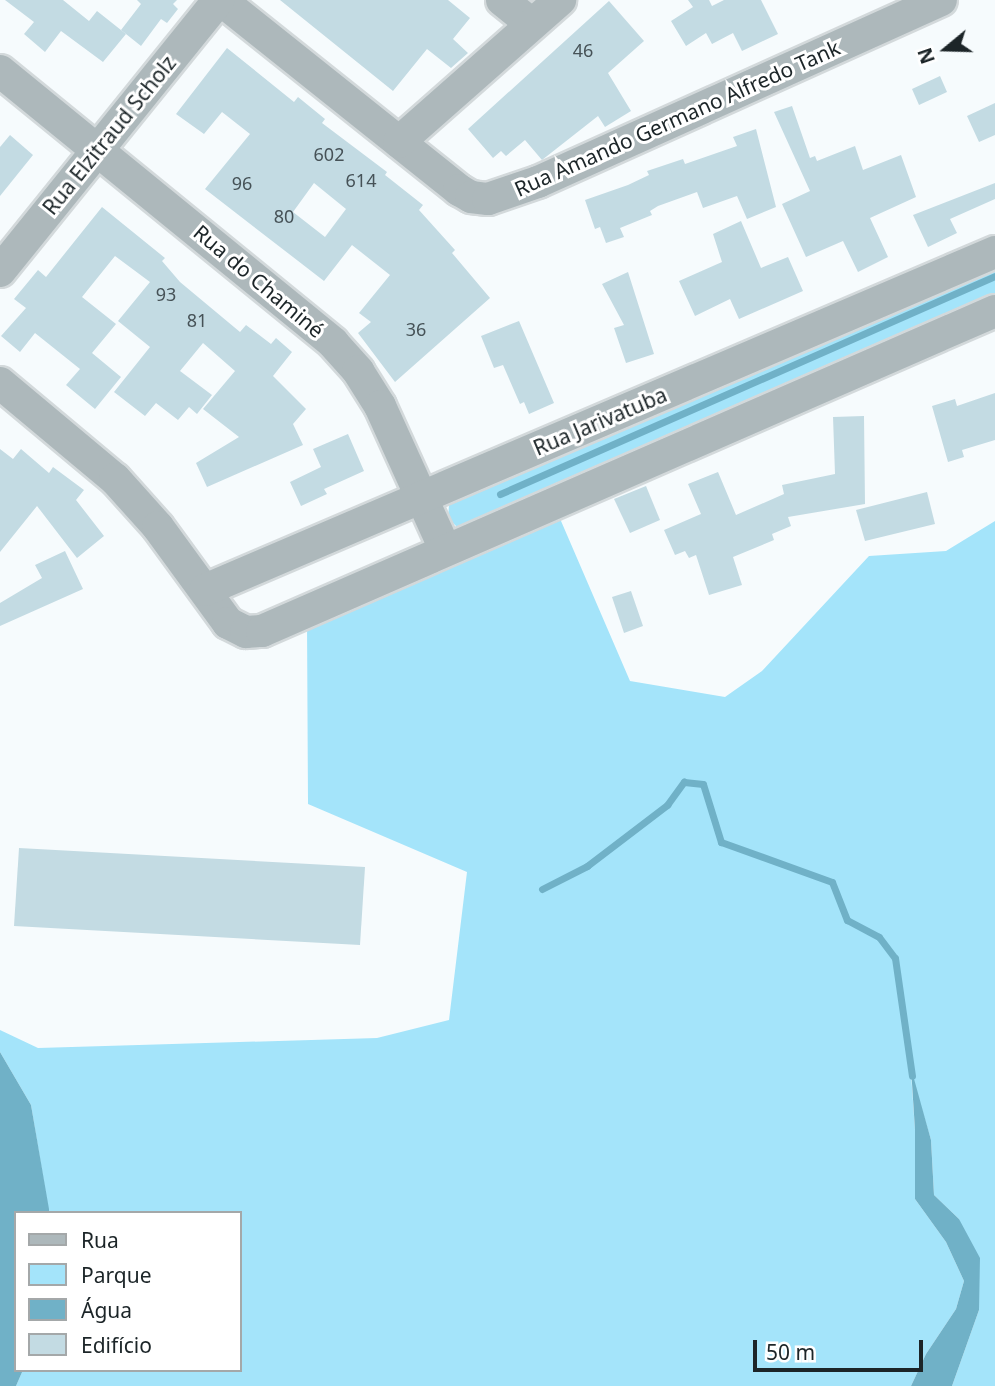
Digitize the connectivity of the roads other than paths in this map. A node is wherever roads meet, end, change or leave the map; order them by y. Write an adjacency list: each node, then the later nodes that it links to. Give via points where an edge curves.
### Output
1 (220, 0): 7 (street, Rua Amando Germano Alfredo Tank); 8 (street, Rua Elzitraud Scholz)
2 (502, 0): 5 (street)
3 (560, 0): 5 (street)
4 (942, 0): 7 (street, Rua Amando Germano Alfredo Tank, via 504,196 471,197)
5 (532, 24): 7 (street)
6 (0, 71): 8 (street, Rua do Chaminé)
7 (399, 142)
8 (98, 149): 10 (street, Rua Elzitraud Scholz); 13 (street, Rua do Chaminé, via 333,343 380,406)
9 (995, 252): 13 (street, Rua Jarivatuba)
10 (0, 271)
11 (995, 311): 14 (street)
12 (0, 383): 15 (street, via 115,479)
13 (424, 496): 14 (street, Rua do Chaminé); 15 (street, Rua Jarivatuba)
14 (445, 549): 15 (street, via 262,631 234,628)
15 (205, 590)

